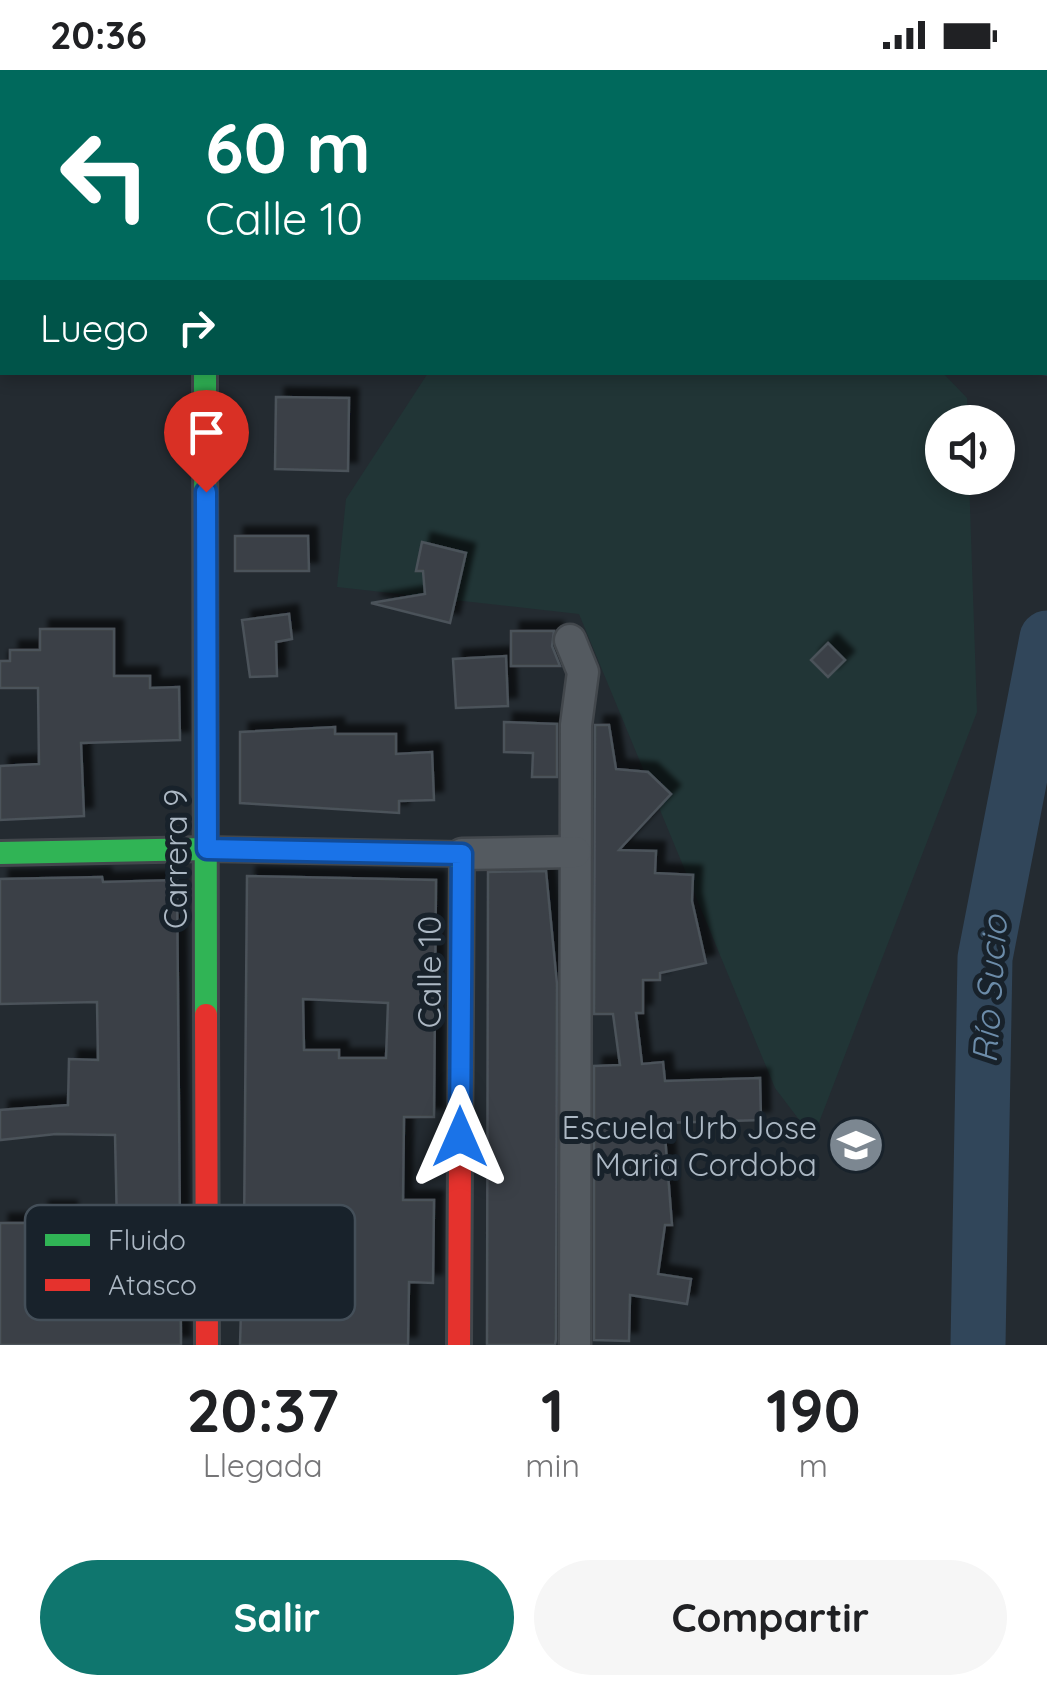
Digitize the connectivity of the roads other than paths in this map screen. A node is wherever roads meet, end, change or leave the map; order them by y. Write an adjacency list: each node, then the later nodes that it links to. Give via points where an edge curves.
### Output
1 (205, 375): 3 (street, Carrera 9)
2 (570, 640): 4 (street, via 583,672)
3 (207, 849): 5 (street); 6 (street); 7 (street, Carrera 9)
4 (575, 852): 6 (street); 9 (street)
5 (0, 853)
6 (462, 854): 8 (street, Calle 10)
7 (207, 1205)
8 (459, 1345)
9 (575, 1345)

